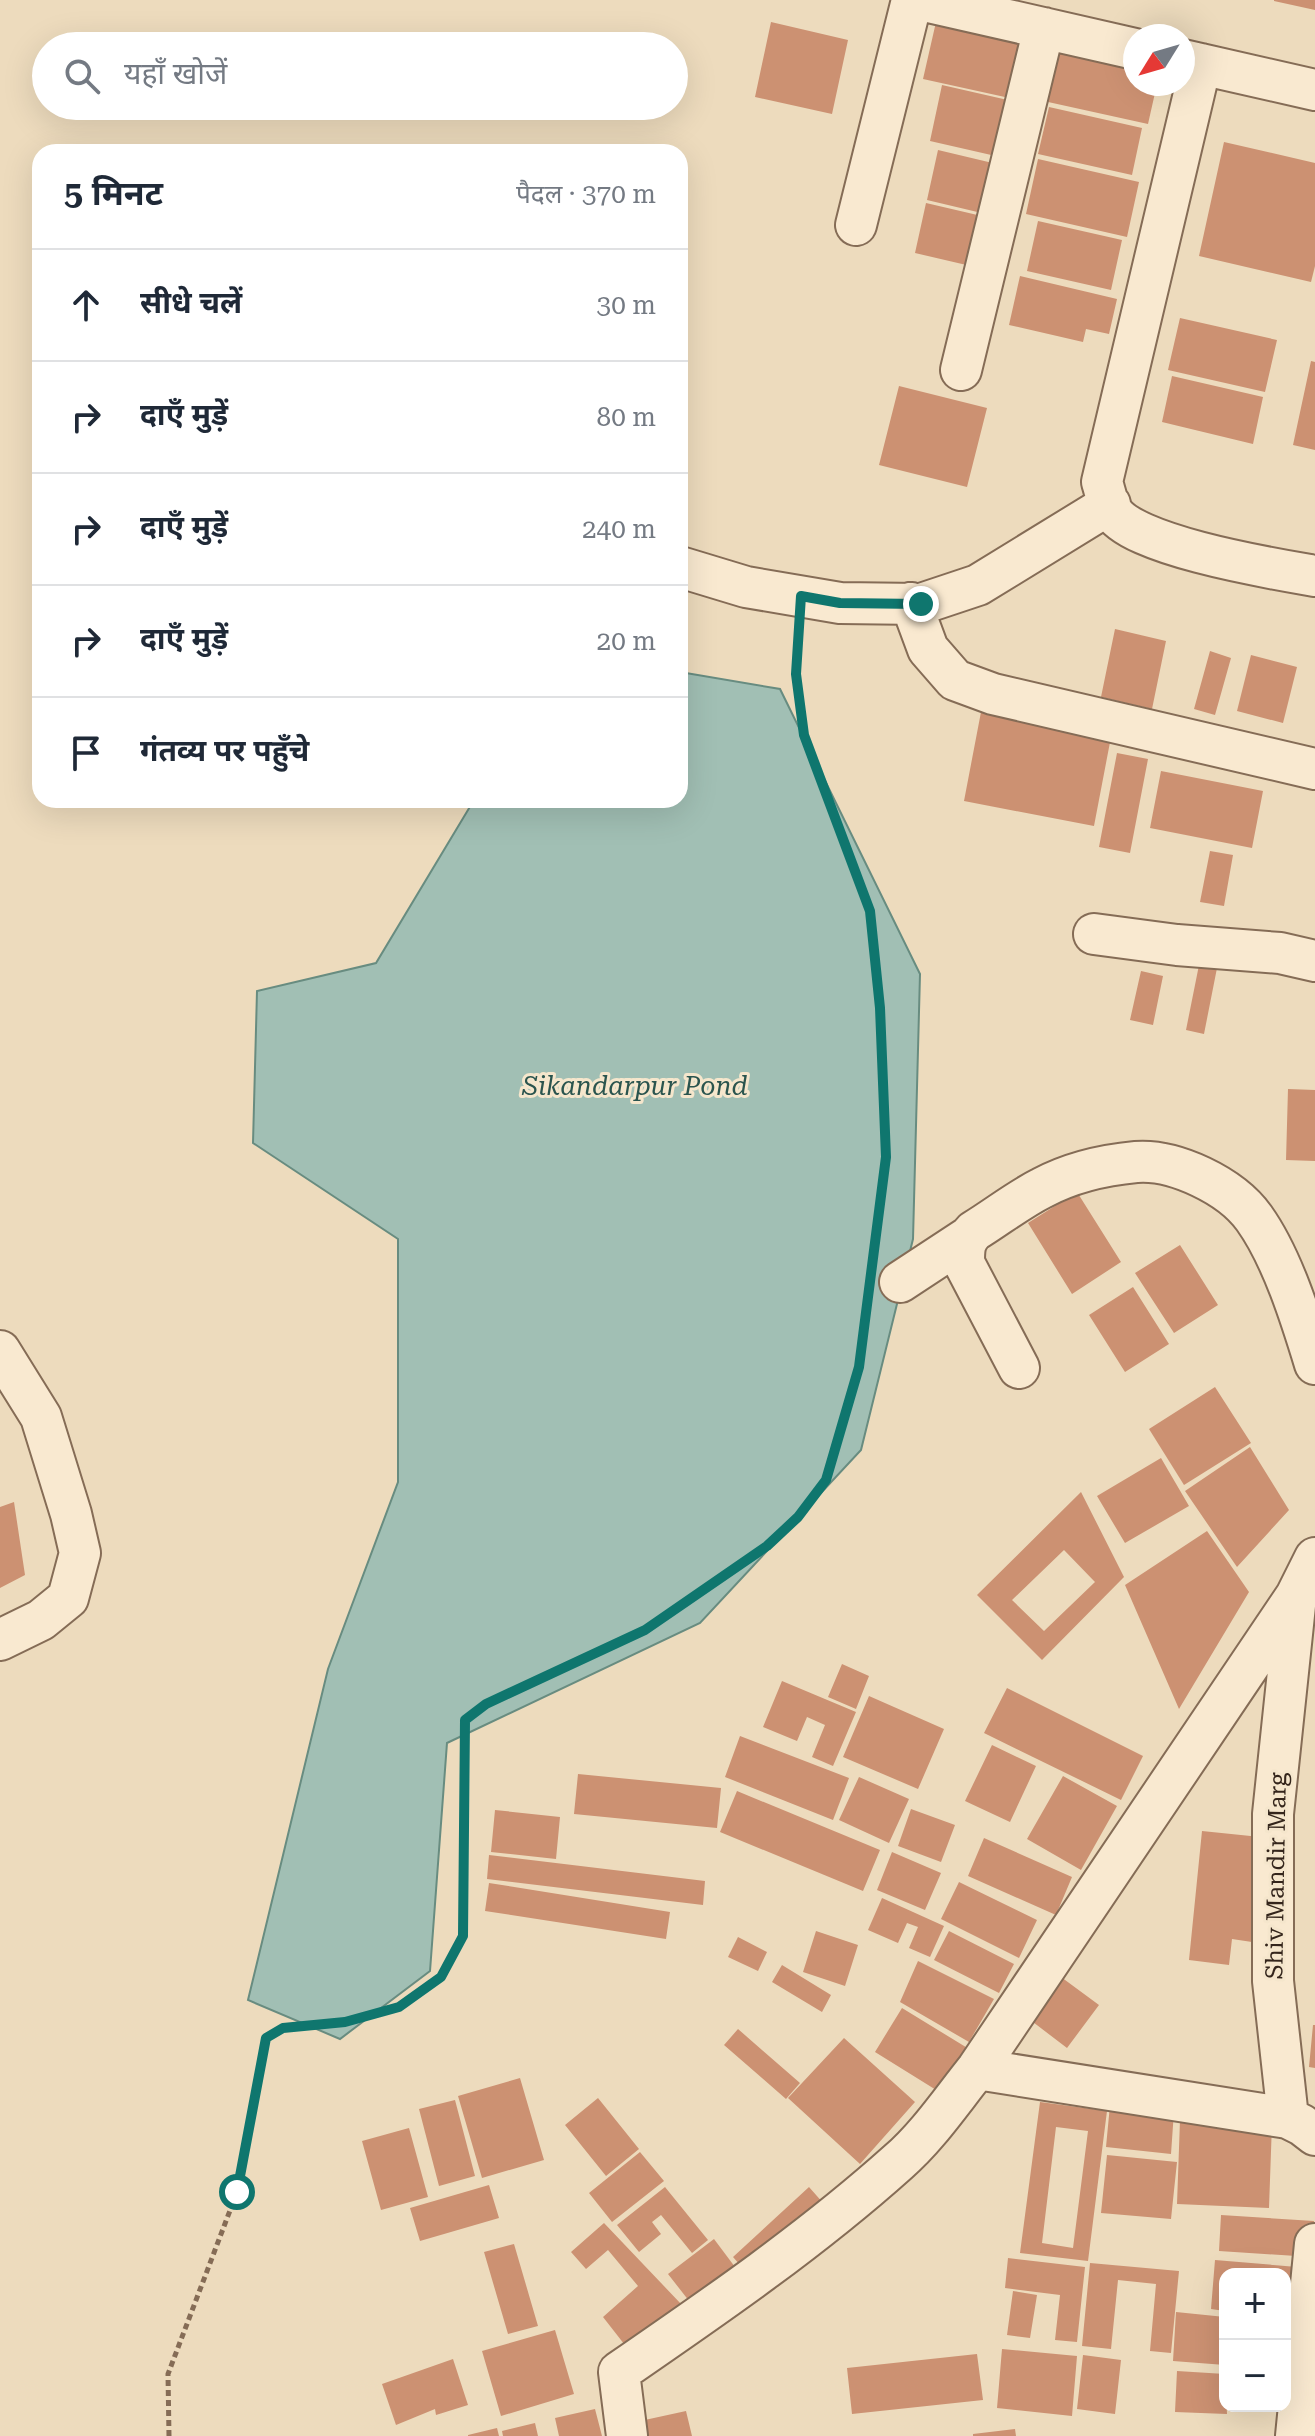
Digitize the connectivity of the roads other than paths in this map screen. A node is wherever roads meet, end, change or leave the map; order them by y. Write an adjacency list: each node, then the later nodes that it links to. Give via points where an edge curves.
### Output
1 (912, 0): 8 (street)
2 (920, 0): 3 (street)
3 (1044, 28): 4 (street); 9 (street)
4 (1123, 46)
5 (1195, 63): 6 (street)
6 (1315, 90)
7 (1185, 96): 10 (street, via 1102,482)
8 (856, 225)
9 (961, 370)
10 (1110, 504): 12 (street, via 1112,513 1133,530 1231,562); 13 (street, via 978,585)
11 (688, 569): 13 (street, via 746,587 840,603)
12 (1315, 576)
13 (911, 603): 14 (street, via 928,649 955,680 993,694)
14 (1315, 769)
15 (1094, 934): 16 (street)
16 (1315, 961)
17 (967, 1238): 18 (street); 20 (street, via 1042,1188 1081,1172 1138,1162 1208,1179 1253,1217 1278,1263); 21 (street, via 964,1263)
18 (886, 1270)
19 (0, 1351): 24 (street, via 41,1417 80,1553 68,1598 41,1620)
20 (1315, 1364)
21 (1019, 1368)
22 (1315, 1558): 23 (street, Shiv Mandir Marg)
23 (1296, 1596): 25 (street); 26 (street, Shiv Mandir Marg, via 1273,1814 1273,1981)
24 (0, 1640)
25 (977, 2069): 26 (street); 28 (street, via 900,2161 757,2276 619,2372)
26 (1301, 2127)
27 (1315, 2244): 29 (street)
28 (627, 2436)
29 (1296, 2436)

